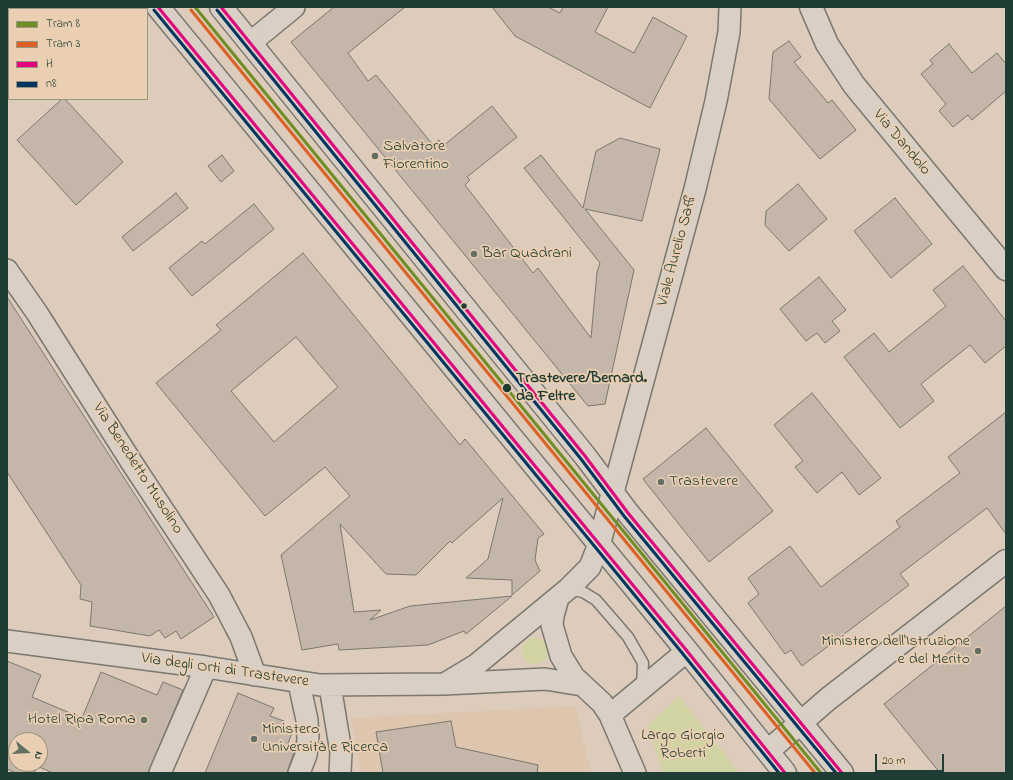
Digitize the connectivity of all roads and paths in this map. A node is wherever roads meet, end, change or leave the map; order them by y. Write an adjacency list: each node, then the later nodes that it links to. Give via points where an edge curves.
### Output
1 (158, 7): 10 (main road)
2 (221, 7): 6 (main road)
3 (294, 7): 6 (street)
4 (730, 7): 9 (street, Viale Aurelio Saffi, via 726,49 716,102)
5 (811, 7): 7 (main road, Via Dandolo, via 828,44 854,85)
6 (250, 43): 9 (main road)
7 (1006, 269)
8 (7, 270): 16 (street, Via Benedetto Musolino, via 219,594 241,637)
9 (612, 492): 10 (main road); 23 (main road)
10 (599, 544): 12 (street, via 590,567); 14 (main road)
11 (1006, 561): 23 (main road)
12 (563, 594): 18 (street, via 476,665); 19 (street, via 553,616 554,634 561,656); 21 (lane, via 583,592 596,600 628,637 643,663)
13 (7, 641): 15 (street, Via degli Orti di Trastevere)
14 (687, 651): 21 (street); 24 (main road)
15 (206, 667): 16 (street, Via degli Orti di Trastevere); 26 (street)
16 (255, 675): 17 (street, Via degli Orti di Trastevere)
17 (299, 683): 20 (street, Via degli Orti di Trastevere); 25 (street, via 308,734 306,755)
18 (444, 684): 19 (street, Via degli Orti di Trastevere, via 544,679); 20 (street, Via degli Orti di Trastevere)
19 (582, 685): 22 (street, via 598,699)
20 (330, 686): 27 (street, via 341,752)
21 (642, 688): 22 (street)
22 (610, 715): 28 (street)
23 (800, 723): 24 (main road); 30 (main road)
24 (768, 751): 29 (main road)
25 (300, 769)
26 (160, 773)
27 (340, 773)
28 (635, 773)
29 (785, 773)
30 (842, 773)

